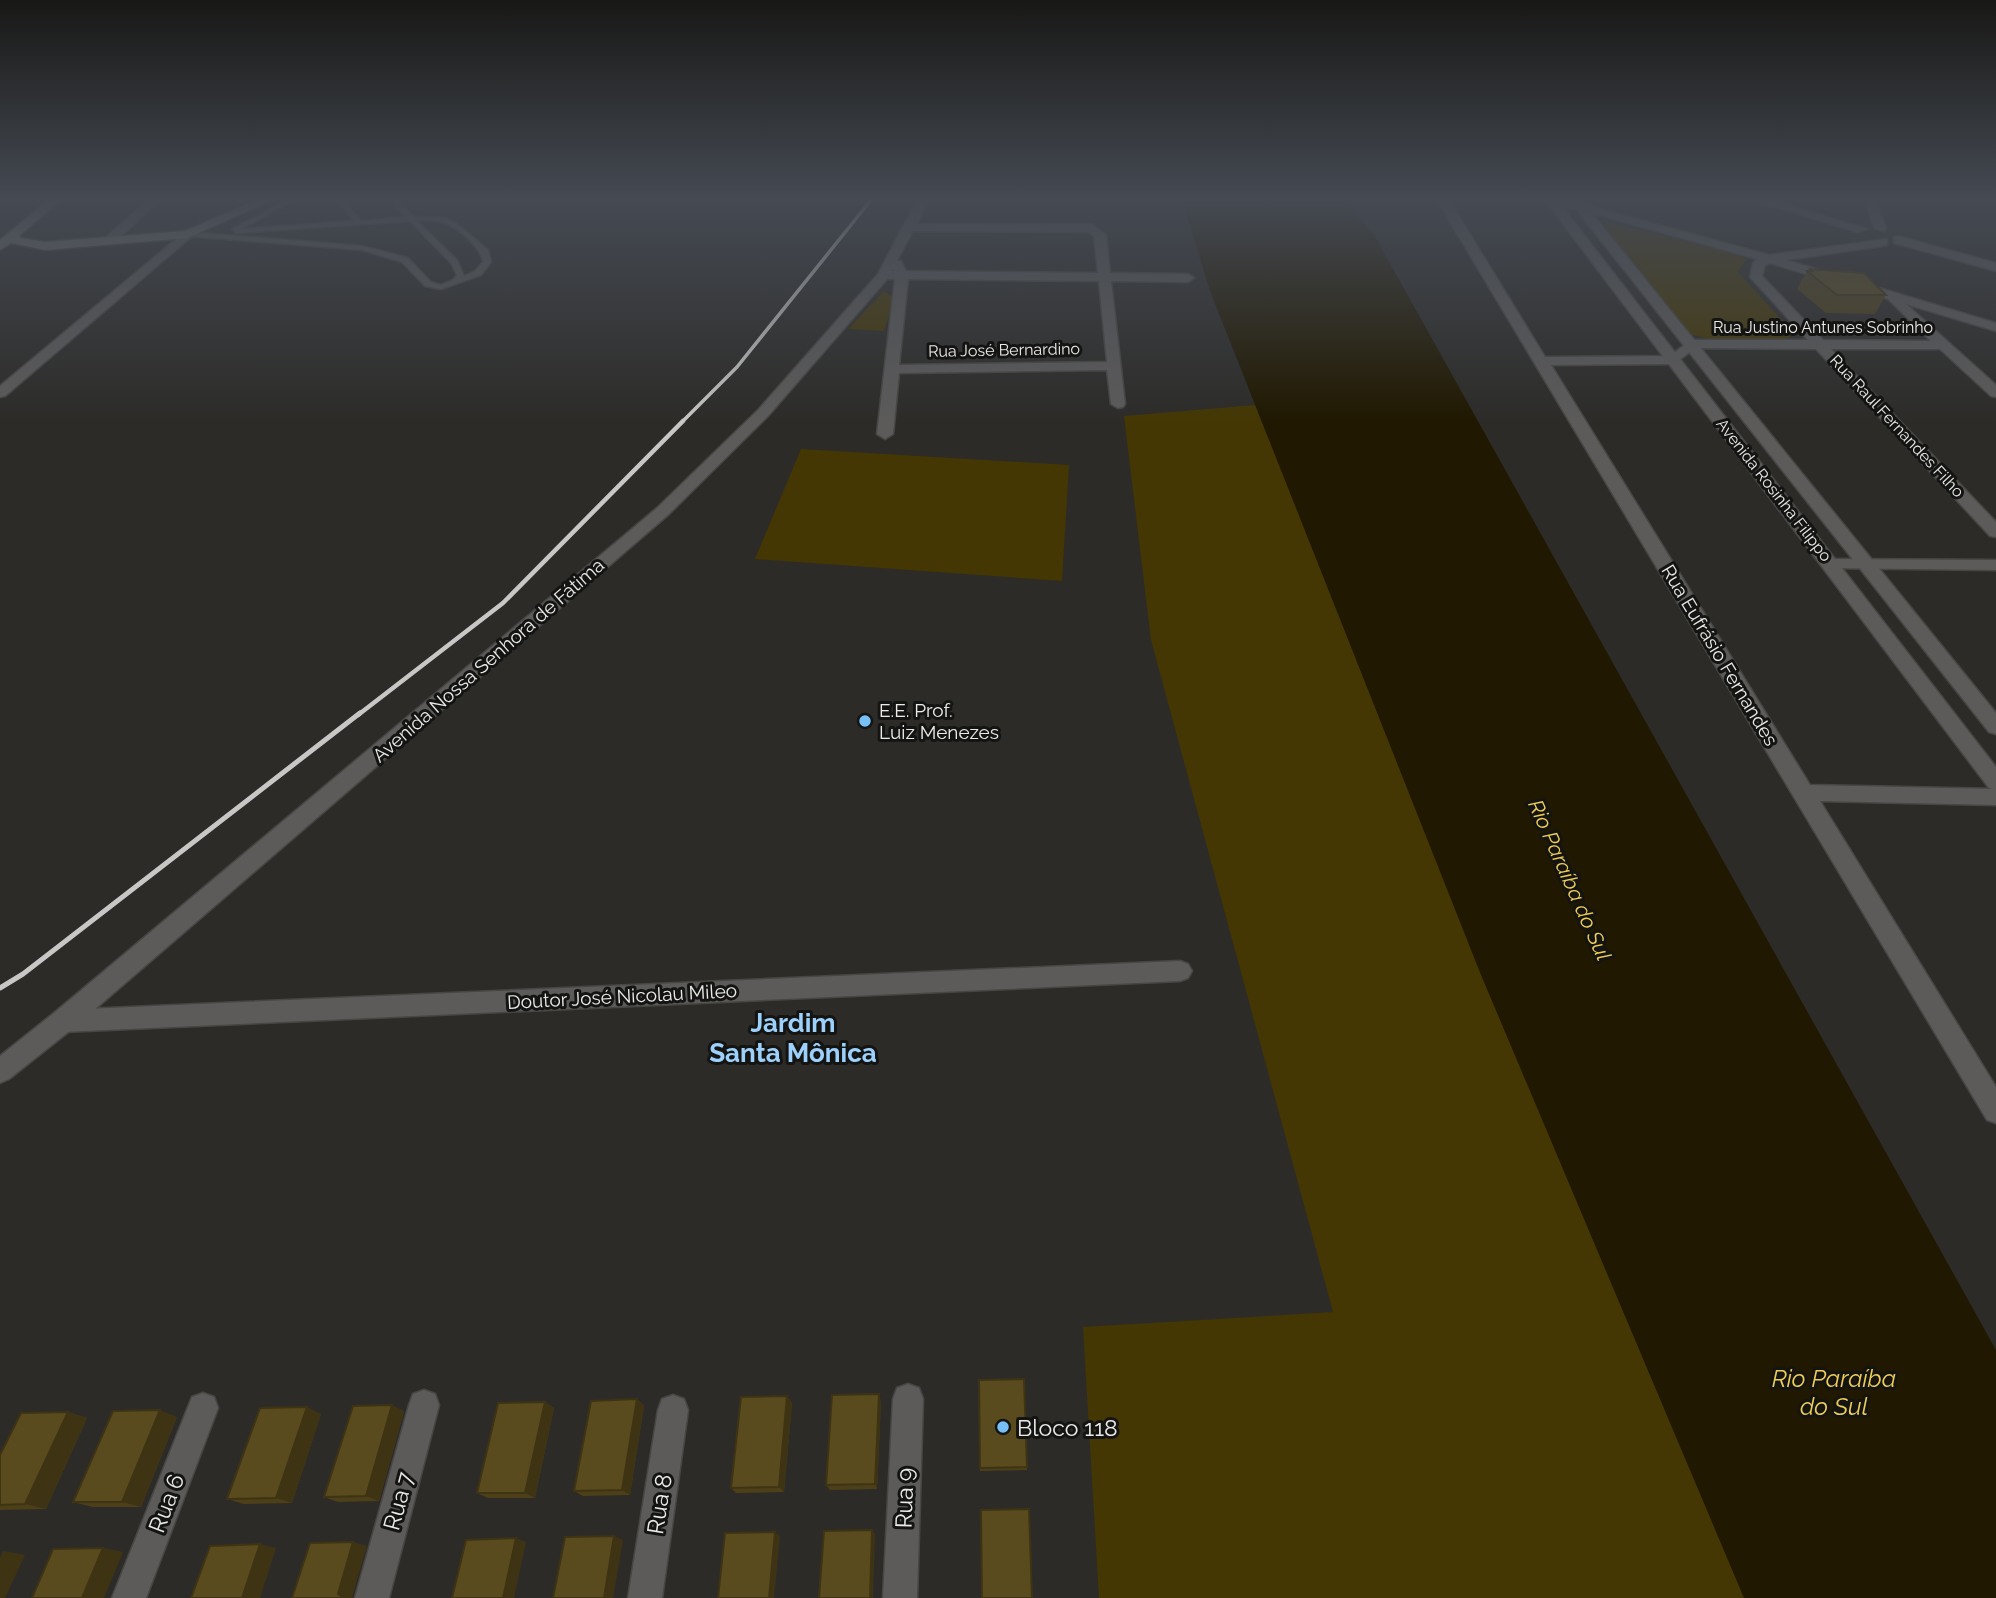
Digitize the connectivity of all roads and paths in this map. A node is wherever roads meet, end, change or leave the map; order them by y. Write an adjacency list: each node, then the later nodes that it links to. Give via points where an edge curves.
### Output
1 (139, 275): 26 (street)
2 (419, 275): 16 (lane, via 428,284 441,287)
3 (461, 275): 16 (lane)
4 (474, 275): 16 (lane)
5 (890, 275): 39 (street, Avenida Nossa Senhora de Fátima, via 763,413 663,511)
6 (894, 275): 25 (street)
7 (1002, 275): 15 (street)
8 (1105, 275): 15 (street)
9 (1488, 275): 23 (street, Rua Eufrásio Fernandes)
10 (1608, 275): 22 (street, Avenida Rosinha Filippo)
11 (1636, 275): 19 (street, Avenida Rosinha Filippo)
12 (1756, 275): 20 (street, Rua Raul Fernandes Filho)
13 (1823, 275): 17 (street)
14 (1188, 278): 15 (street)
15 (1106, 279): 24 (street)
16 (456, 282)
17 (1889, 295): 18 (street); 21 (street)
18 (1996, 327)
19 (1691, 344): 20 (street, Rua Justino Antunes Sobrinho); 22 (street, Rua Justino Antunes Sobrinho); 32 (street, Avenida Rosinha Filippo)
20 (1820, 345): 21 (street, Rua Justino Antunes Sobrinho); 30 (street, Rua Raul Fernandes Filho)
21 (1944, 345): 27 (street)
22 (1674, 360): 23 (street); 31 (street, Avenida Rosinha Filippo)
23 (1541, 361): 36 (street, Rua Eufrásio Fernandes)
24 (1116, 366): 25 (street, Rua José Bernardino); 28 (street)
25 (892, 369): 29 (street)
26 (0, 393)
27 (1996, 393)
28 (1118, 404)
29 (885, 434)
30 (1996, 532)
31 (1830, 564): 32 (street); 35 (street, Avenida Rosinha Filippo)
32 (1866, 564): 33 (street); 34 (street, Avenida Rosinha Filippo)
33 (1996, 565)
34 (1996, 727)
35 (1996, 782)
36 (1804, 793): 37 (street); 41 (street, Rua Eufrásio Fernandes)
37 (1996, 797)
38 (1180, 971): 39 (street, Doutor José Nicolau Mileo)
39 (63, 1021): 40 (street, Avenida Nossa Senhora de Fátima)
40 (0, 1071)
41 (1996, 1111)
42 (908, 1398): 49 (street, Rua 9)
43 (424, 1405): 47 (street, Rua 7)
44 (203, 1408): 46 (street, Rua 6)
45 (673, 1410): 48 (street, Rua 8)
46 (129, 1598)
47 (372, 1598)
48 (645, 1598)
49 (900, 1598)

